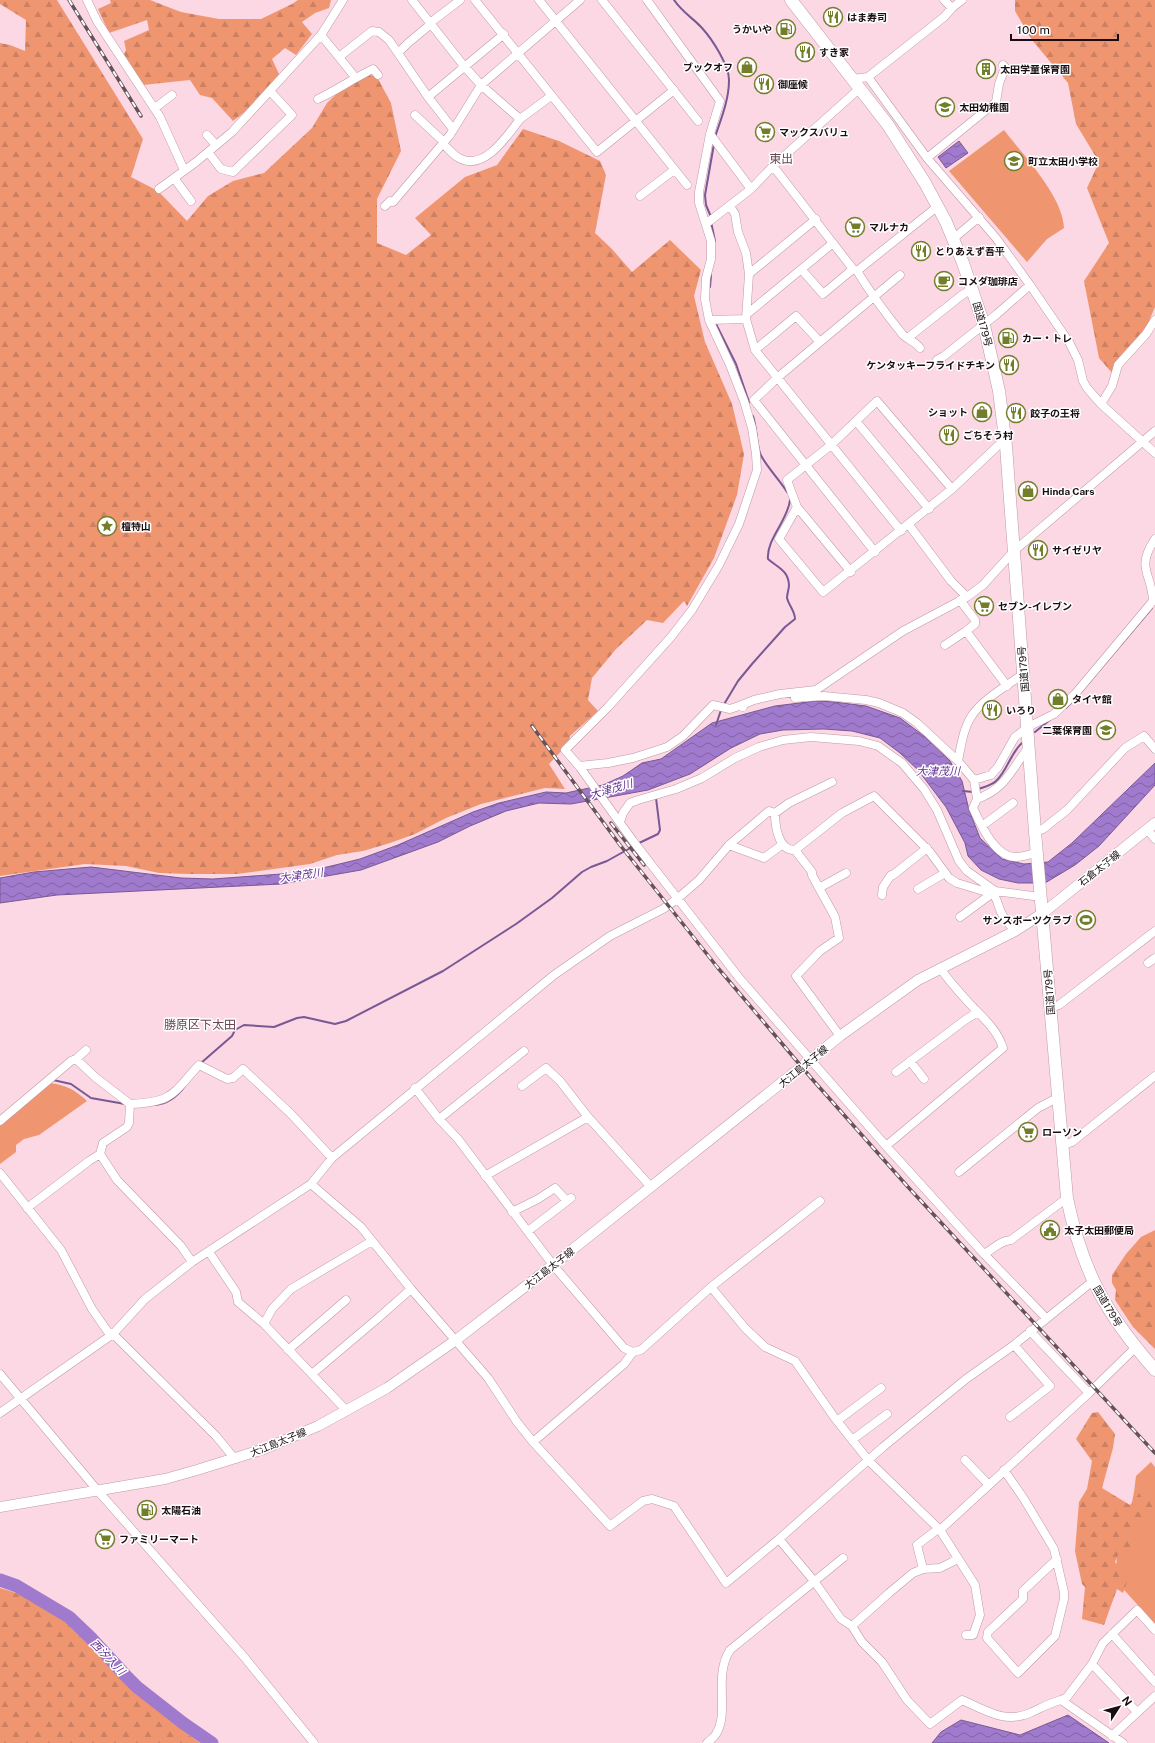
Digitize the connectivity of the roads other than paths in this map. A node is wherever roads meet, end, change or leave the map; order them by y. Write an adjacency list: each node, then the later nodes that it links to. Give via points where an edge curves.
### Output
1 (87, 0): 34 (street, via 97,21)
2 (343, 0): 17 (street)
3 (412, 0): 15 (street)
4 (460, 0): 15 (street)
5 (475, 0): 16 (street)
6 (539, 0): 14 (street)
7 (580, 0): 14 (street)
8 (602, 0): 28 (street)
9 (647, 0): 41 (street, via 720,101)
10 (791, 0): 26 (highway, 国道179号)
11 (944, 0): 13 (street)
12 (962, 0): 13 (street)
13 (952, 8): 25 (street)
14 (556, 21): 19 (street); 38 (street)
15 (430, 24): 18 (street); 22 (street)
16 (504, 34): 19 (street); 22 (street)
17 (321, 35): 20 (street); 29 (street)
18 (398, 53): 20 (street, via 389,40 372,31); 32 (street)
19 (517, 53): 27 (street); 31 (street)
20 (339, 57): 24 (street)
21 (1003, 65): 45 (street, via 1005,67 996,102)
22 (464, 66): 27 (street); 32 (street)
23 (378, 75): 24 (street, via 373,69)
24 (355, 77): 33 (street)
25 (868, 77): 26 (street); 45 (street)
26 (856, 83): 46 (street); 57 (highway, 国道179号, via 900,143)
27 (481, 85): 36 (street); 39 (street)
28 (674, 90): 37 (street); 38 (street)
29 (270, 91): 43 (street, via 232,132); 44 (street, via 292,115 232,172 221,169)
30 (172, 96): 34 (street)
31 (551, 96): 36 (street); 38 (street, via 597,152)
32 (428, 97): 39 (street)
33 (318, 99)
34 (154, 108): 47 (street)
35 (414, 115): 42 (street)
36 (520, 119): 42 (street, via 490,155 469,162 459,158)
37 (698, 121)
38 (636, 122): 48 (street)
39 (453, 129): 42 (street)
40 (207, 134): 43 (street)
41 (710, 134): 52 (street); 60 (street, via 699,192 699,203)
42 (443, 143): 55 (street, via 393,202 390,201)
43 (216, 145): 44 (street)
44 (208, 152): 47 (street)
45 (927, 158): 58 (street)
46 (773, 166): 52 (street); 59 (street)
47 (184, 170): 49 (street)
48 (674, 170): 50 (street); 53 (street)
49 (174, 178): 51 (street); 54 (street)
50 (687, 185)
51 (158, 189)
52 (751, 189): 56 (street)
53 (640, 196)
54 (191, 201)
55 (385, 206)
56 (730, 206): 60 (street); 65 (street, via 735,214 746,253)
57 (938, 206): 61 (highway, 国道179号); 64 (street)
58 (979, 217): 61 (street); 67 (street)
59 (816, 219): 62 (street); 65 (street)
60 (710, 221): 71 (street, via 711,259 706,278 705,300)
61 (953, 239): 68 (highway, 国道179号)
62 (833, 243): 63 (street); 64 (street)
63 (802, 270): 64 (street, via 823,294); 70 (street)
64 (855, 270): 69 (street)
65 (749, 274): 70 (street)
66 (900, 275): 69 (street)
67 (1030, 285): 73 (street); 82 (street, via 1069,342 1078,360 1085,385)
68 (972, 289): 73 (highway, 国道179号); 74 (street, via 962,294)
69 (873, 297): 74 (street, via 905,337); 75 (street)
70 (747, 317): 71 (street); 77 (street)
71 (709, 320): 81 (street)
72 (1155, 320): 82 (street, via 1118,365 1112,386)
73 (984, 325): 78 (street); 85 (highway, 国道179号, via 999,391)
74 (909, 337): 76 (street)
75 (820, 342): 77 (street, via 796,316); 79 (street)
76 (920, 348)
77 (755, 350): 79 (street)
78 (937, 360)
79 (776, 378): 80 (street); 87 (street)
80 (754, 400): 81 (street); 89 (street)
81 (744, 401): 109 (street, via 752,428 757,470 739,524 719,565 671,637 565,750)
82 (1101, 404): 86 (street)
83 (856, 421): 87 (street); 90 (street, via 876,401); 92 (street)
84 (1155, 431): 86 (street)
85 (1004, 439): 90 (street); 96 (highway, 国道179号)
86 (1142, 442): 88 (street); 96 (street)
87 (831, 445): 89 (street); 94 (street)
88 (1155, 453)
89 (806, 465): 91 (street, via 787,480); 97 (street)
90 (952, 490): 92 (street)
91 (797, 507): 98 (street); 98 (street, via 779,539 824,592)
92 (929, 509): 93 (street)
93 (909, 525): 94 (street); 99 (street)
94 (901, 531): 97 (street)
95 (1155, 539): 105 (street, via 1145,559 1145,570 1153,592 1153,601 1075,694 1054,714)
96 (1014, 551): 99 (street, via 983,585); 102 (highway, 国道179号)
97 (875, 552): 98 (street)
98 (851, 572)
99 (963, 599): 100 (street, via 975,620 975,624); 104 (street, via 903,631 816,690 754,700)
100 (966, 631): 101 (street); 103 (street)
101 (945, 645)
102 (1023, 674): 103 (street); 105 (highway, 国道179号)
103 (1007, 686): 108 (street, via 971,715)
104 (739, 706): 108 (street, via 744,708 809,696 879,703 903,713 918,723); 109 (street, via 730,709 714,705 683,736 667,747 633,758)
105 (1028, 727): 106 (highway, 国道179号); 110 (street, via 1015,737 991,775)
106 (1030, 747): 112 (street, via 1000,787); 118 (highway, 国道179号)
107 (1155, 749): 118 (street, via 1144,736 1125,748 1067,810 1043,829)
108 (958, 761): 110 (street)
109 (579, 766): 115 (street)
110 (974, 780): 112 (street)
111 (832, 782): 114 (street)
112 (977, 799): 116 (street, via 973,808)
113 (1013, 803): 116 (street)
114 (775, 813): 120 (street, via 775,825); 121 (street, via 769,811 764,814)
115 (620, 822): 129 (street, via 630,803 702,778 759,747 783,740 811,737 859,741 878,746 902,763 938,810 959,861); 132 (street)
116 (982, 826): 124 (street, via 993,844 1009,856)
117 (1151, 826): 119 (street); 133 (main road, 石倉太子線)
118 (1035, 832): 124 (highway, 国道179号)
119 (1155, 840)
120 (783, 844): 121 (street, via 764,858); 123 (street)
121 (729, 845): 132 (street, via 699,880)
122 (926, 848): 123 (street, via 874,796 842,813); 126 (street); 130 (street, via 891,874 883,887)
123 (795, 850): 127 (street, via 812,872)
124 (1037, 855): 131 (highway, 国道179号)
125 (846, 873): 127 (street)
126 (945, 873): 128 (street); 129 (street, via 957,883)
127 (819, 888): 142 (street, via 835,917 839,938 820,951 796,976)
128 (918, 889)
129 (994, 893): 131 (street); 134 (street); 135 (street, via 1000,912)
130 (882, 895)
131 (1041, 895): 133 (highway, 国道179号)
132 (677, 898): 146 (street, via 740,979); 152 (street, via 663,909 610,936 554,974)
133 (1043, 913): 135 (main road, 大江島太子線); 140 (highway, 国道179号)
134 (960, 917)
135 (1015, 931): 139 (main road, 大江島太子線)
136 (1155, 931): 140 (street, via 1059,1006)
137 (1155, 958): 138 (street)
138 (1148, 963)
139 (940, 968): 141 (street); 142 (main road, 大江島太子線, via 918,980)
140 (1050, 1008): 153 (highway, 国道179号)
141 (978, 1012): 147 (street); 158 (street, via 994,1028 1003,1048)
142 (840, 1036): 146 (main road, 大江島太子線)
143 (86, 1050): 145 (street)
144 (524, 1051): 156 (street)
145 (76, 1059): 154 (street); 157 (street)
146 (810, 1060): 158 (street); 166 (main road, 大江島太子線)
147 (910, 1061): 148 (street); 150 (street)
148 (896, 1072)
149 (1155, 1076): 159 (street, via 1072,1142)
150 (924, 1079)
151 (522, 1086): 155 (street, via 546,1068)
152 (415, 1088): 156 (street); 161 (street)
153 (1057, 1098): 159 (highway, 国道179号); 162 (street, via 1038,1108)
154 (130, 1107): 160 (street, via 129,1123 103,1143); 161 (street, via 166,1099 202,1066 227,1079 233,1078 243,1069 291,1114)
155 (588, 1117): 164 (street); 166 (street)
156 (439, 1119): 164 (street, via 458,1139)
157 (0, 1121)
158 (886, 1146): 174 (street)
159 (1061, 1146): 167 (highway, 国道179号)
160 (100, 1154): 169 (street); 175 (street, via 117,1180 181,1246)
161 (332, 1158): 165 (street)
162 (959, 1172)
163 (0, 1173): 169 (street)
164 (485, 1176): 170 (street)
165 (311, 1184): 172 (street, via 361,1227); 173 (street)
166 (651, 1187): 176 (main road, 大江島太子線)
167 (1067, 1198): 174 (street, via 1011,1240 1002,1241); 177 (highway, 国道179号, via 1077,1241)
168 (820, 1201): 178 (street)
169 (27, 1208): 184 (street, via 61,1250 92,1309 108,1332)
170 (512, 1212): 171 (street); 171 (street, via 555,1188 569,1199)
171 (528, 1231): 176 (street)
172 (372, 1241): 179 (street); 182 (street, via 291,1289 272,1309)
173 (209, 1252): 175 (street); 182 (street, via 236,1292 238,1302)
174 (984, 1254): 181 (street)
175 (192, 1262): 184 (street, via 145,1299)
176 (553, 1265): 185 (main road, 大江島太子線); 189 (street, via 624,1348)
177 (1093, 1281): 181 (street); 187 (highway, 国道179号, via 1109,1312)
178 (711, 1287): 189 (street, via 641,1350); 200 (street, via 764,1347 794,1361)
179 (411, 1289): 185 (street); 192 (street)
180 (346, 1300): 188 (street)
181 (1046, 1318): 183 (street)
182 (264, 1324): 188 (street)
183 (1030, 1331): 186 (street); 194 (street)
184 (113, 1334): 195 (street); 203 (street)
185 (456, 1340): 196 (main road, 大江島太子線, via 387,1388); 202 (street, via 488,1378)
186 (1014, 1345): 199 (street, via 1050,1386); 205 (street, via 966,1379)
187 (1136, 1347): 190 (highway, 国道179号); 194 (street)
188 (288, 1350): 192 (street)
189 (633, 1352): 202 (street, via 624,1364)
190 (1154, 1366)
191 (0, 1374): 195 (street)
192 (312, 1374): 196 (street)
193 (881, 1388): 200 (street)
194 (1089, 1393): 206 (street)
195 (20, 1400): 197 (street); 208 (street)
196 (347, 1411): 203 (main road, 大江島太子線, via 318,1426)
197 (0, 1413)
198 (887, 1414): 201 (street)
199 (1010, 1417)
200 (837, 1421): 201 (street)
201 (852, 1440): 205 (street)
202 (533, 1442): 211 (street, via 610,1526 643,1501 652,1499 674,1506 726,1583)
203 (235, 1458): 208 (main road, 大江島太子線, via 165,1479)
204 (965, 1460): 207 (street)
205 (869, 1461): 210 (street); 211 (street)
206 (1004, 1470): 207 (street); 214 (street, via 1054,1549)
207 (988, 1484): 210 (street)
208 (98, 1491): 209 (main road, 大江島太子線); 227 (street, via 245,1658)
209 (0, 1507)
210 (939, 1529): 213 (street); 215 (street, via 917,1545)
211 (779, 1539): 216 (street)
212 (843, 1558): 216 (street)
213 (958, 1559): 215 (street, via 940,1568); 220 (street, via 975,1585 980,1615 973,1635)
214 (1057, 1559): 214 (street, via 1064,1599 1055,1636 1018,1673 987,1638 988,1632 1023,1599 1022,1591)
215 (923, 1569): 217 (street, via 889,1593)
216 (814, 1581): 217 (street, via 842,1619); 228 (street, via 738,1643 724,1659 720,1724 716,1735)
217 (852, 1626): 224 (street, via 862,1642 882,1662 907,1700 930,1724 962,1700 1000,1717 1011,1718 1029,1714 1049,1703)
218 (1155, 1630): 219 (street, via 1137,1610)
219 (1112, 1634): 221 (street, via 1103,1643); 222 (street)
220 (966, 1635)
221 (1092, 1664): 224 (street, via 1067,1697); 225 (street)
222 (1155, 1682)
223 (1155, 1696): 225 (street)
224 (1061, 1700): 226 (street)
225 (1137, 1712): 226 (street)
226 (1112, 1736): 229 (street)
227 (314, 1743)
228 (707, 1743)
229 (1123, 1743)

